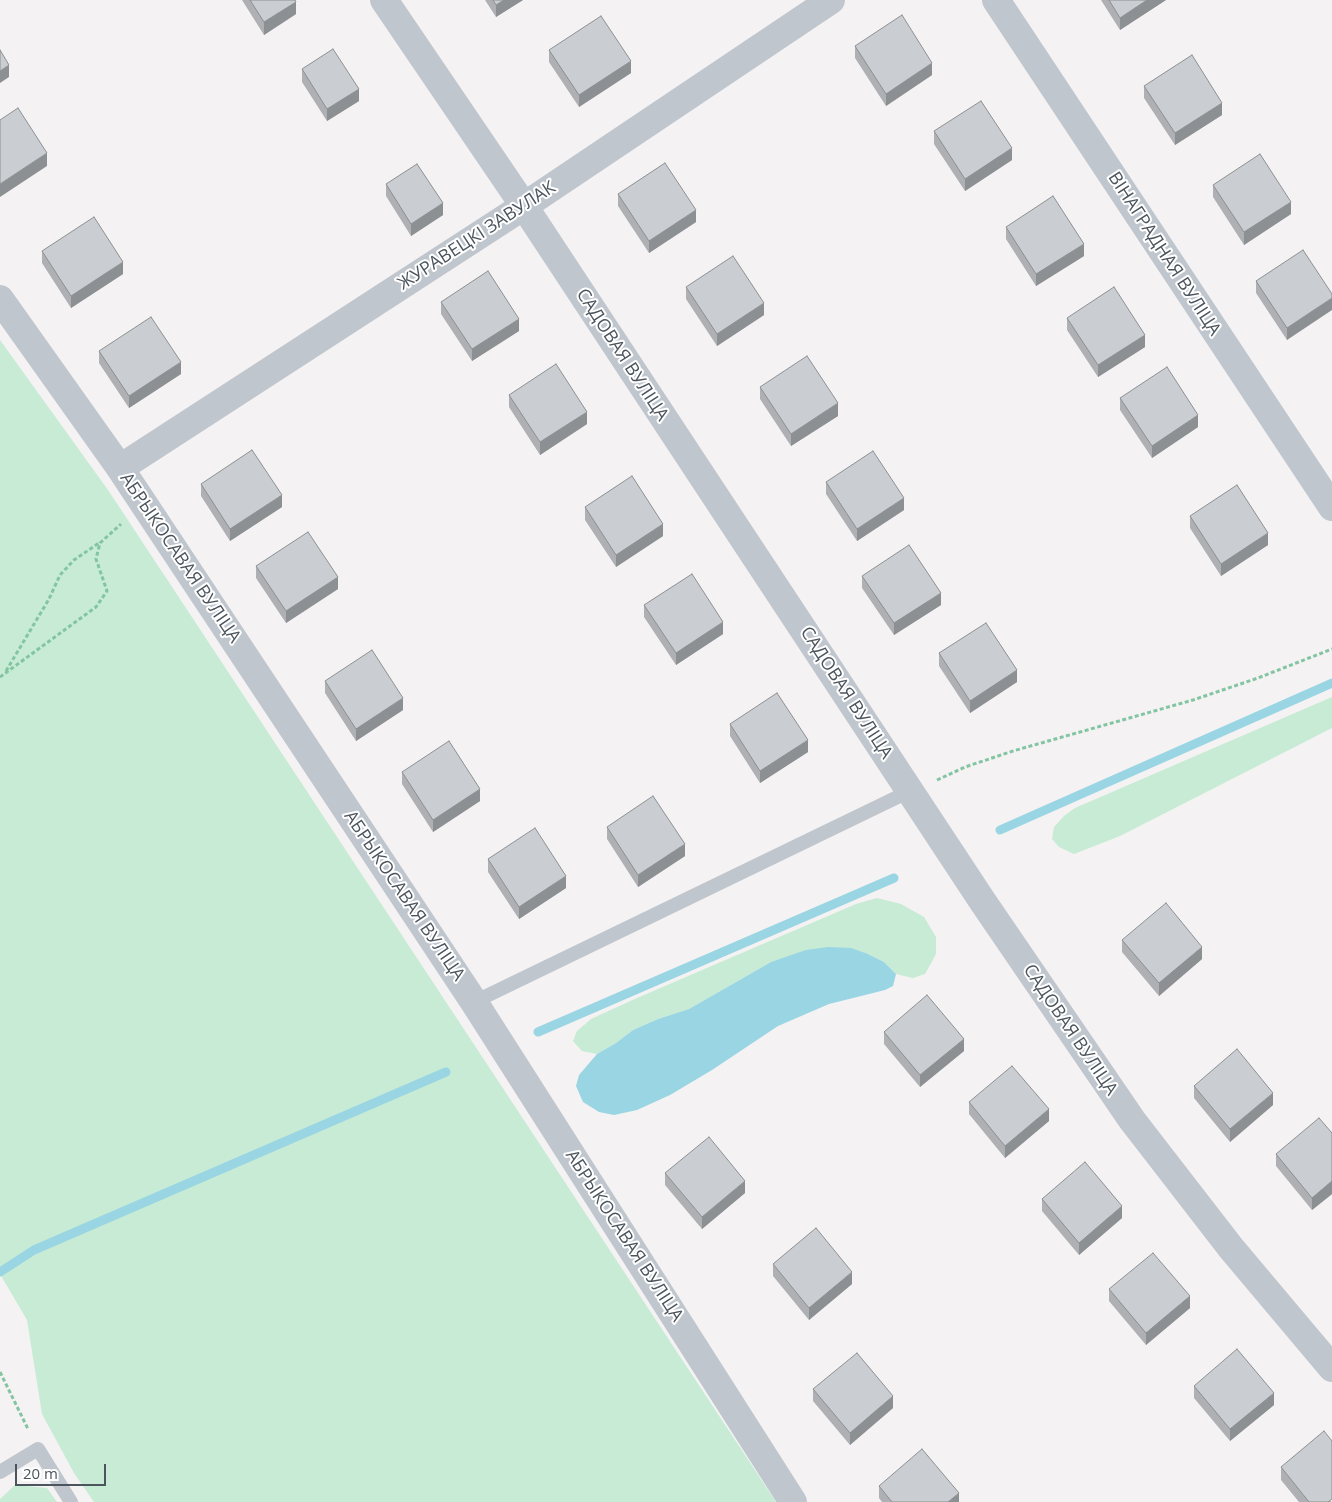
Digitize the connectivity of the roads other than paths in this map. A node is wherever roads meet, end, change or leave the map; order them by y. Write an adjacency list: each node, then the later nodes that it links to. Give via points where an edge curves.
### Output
1 (384, 0): 4 (street, САДОВАЯ ВУЛІЦА)
2 (831, 0): 4 (street, ЖУРАВЕЦКІ ЗАВУЛАК)
3 (996, 0): 7 (street, ВІНАГРАДНАЯ ВУЛІЦА)
4 (524, 206): 6 (street, ЖУРАВЕЦКІ ЗАВУЛАК); 8 (street, САДОВАЯ ВУЛІЦА)
5 (0, 299): 6 (street, АБРЫКОСАВАЯ ВУЛІЦА)
6 (120, 468): 9 (street, АБРЫКОСАВАЯ ВУЛІЦА)
7 (1332, 507)
8 (910, 791): 9 (lane); 10 (street, САДОВАЯ ВУЛІЦА, via 1132,1120 1231,1248)
9 (474, 1002): 13 (street, АБРЫКОСАВАЯ ВУЛІЦА)
10 (1332, 1368)
11 (0, 1472): 12 (lane, via 38,1449)
12 (71, 1502)
13 (793, 1502)

